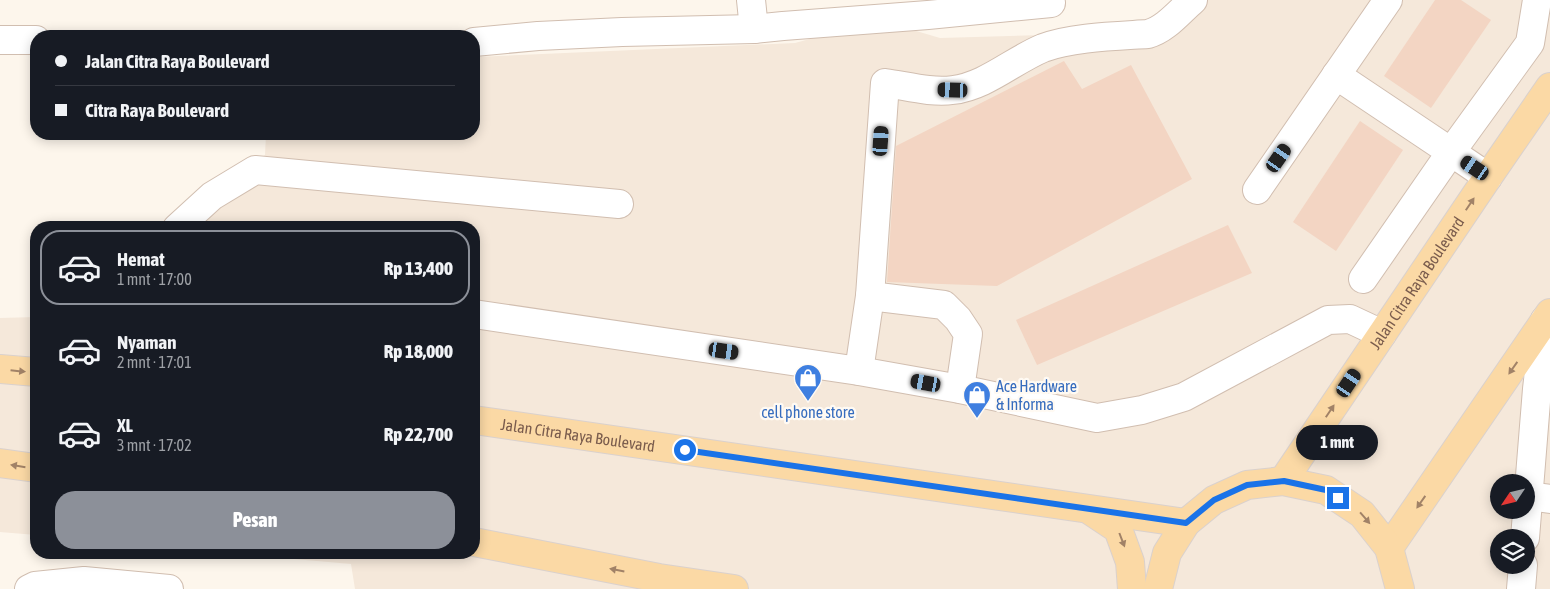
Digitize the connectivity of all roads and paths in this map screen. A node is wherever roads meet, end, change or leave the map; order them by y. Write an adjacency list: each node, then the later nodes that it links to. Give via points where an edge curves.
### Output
1 (751, 0): 6 (street)
2 (1193, 0): 18 (street, via 1154,32 1044,48 977,84 953,90 929,90 885,83)
3 (1388, 0): 10 (street)
4 (1537, 0): 12 (street, via 1530,43)
5 (1050, 3): 6 (street)
6 (754, 29): 9 (street, via 622,32)
7 (0, 40): 8 (street)
8 (30, 40)
9 (480, 41)
10 (1336, 76): 12 (street); 14 (street)
11 (1550, 87): 13 (main road, Jalan Citra Raya Boulevard)
12 (1451, 152): 13 (street); 17 (street)
13 (1488, 177): 21 (main road, Jalan Citra Raya Boulevard, one-way to 13)
14 (1257, 190)
15 (619, 204): 16 (street, via 255,170 212,196)
16 (185, 221)
17 (1363, 279)
18 (870, 296): 23 (street); 25 (street, via 944,306 958,319 968,334)
19 (480, 315): 23 (street)
20 (1548, 317): 30 (street, via 1537,389); 35 (main road, one-way to 35)
21 (1382, 334): 25 (street, via 1350,320 1328,320 1184,397 1142,410 1097,418); 29 (main road, Jalan Citra Raya Boulevard, one-way to 21)
22 (0, 369): 24 (main road, one-way to 24)
23 (859, 371): 25 (street)
24 (30, 372)
25 (960, 389)
26 (480, 421): 31 (main road, Jalan Citra Raya Boulevard)
27 (0, 462): 28 (main road, one-way to 27)
28 (30, 467)
29 (1284, 481): 32 (main road, via 1247,485 1214,500); 35 (main road, one-way to 35, via 1326,490 1362,514)
30 (1539, 498): 33 (street)
31 (1088, 509): 32 (main road, Jalan Citra Raya Boulevard); 41 (main road, one-way to 41, via 1118,529 1130,562)
32 (1186, 523): 42 (main road, via 1168,553)
33 (1528, 529)
34 (480, 543): 37 (main road, one-way to 34)
35 (1389, 548): 43 (main road)
36 (1522, 574): 44 (street)
37 (659, 583): 40 (main road)
38 (29, 589): 39 (street, via 84,581)
39 (169, 589)
40 (734, 589)
41 (1132, 589)
42 (1158, 589)
43 (1400, 589)
44 (1521, 589)

